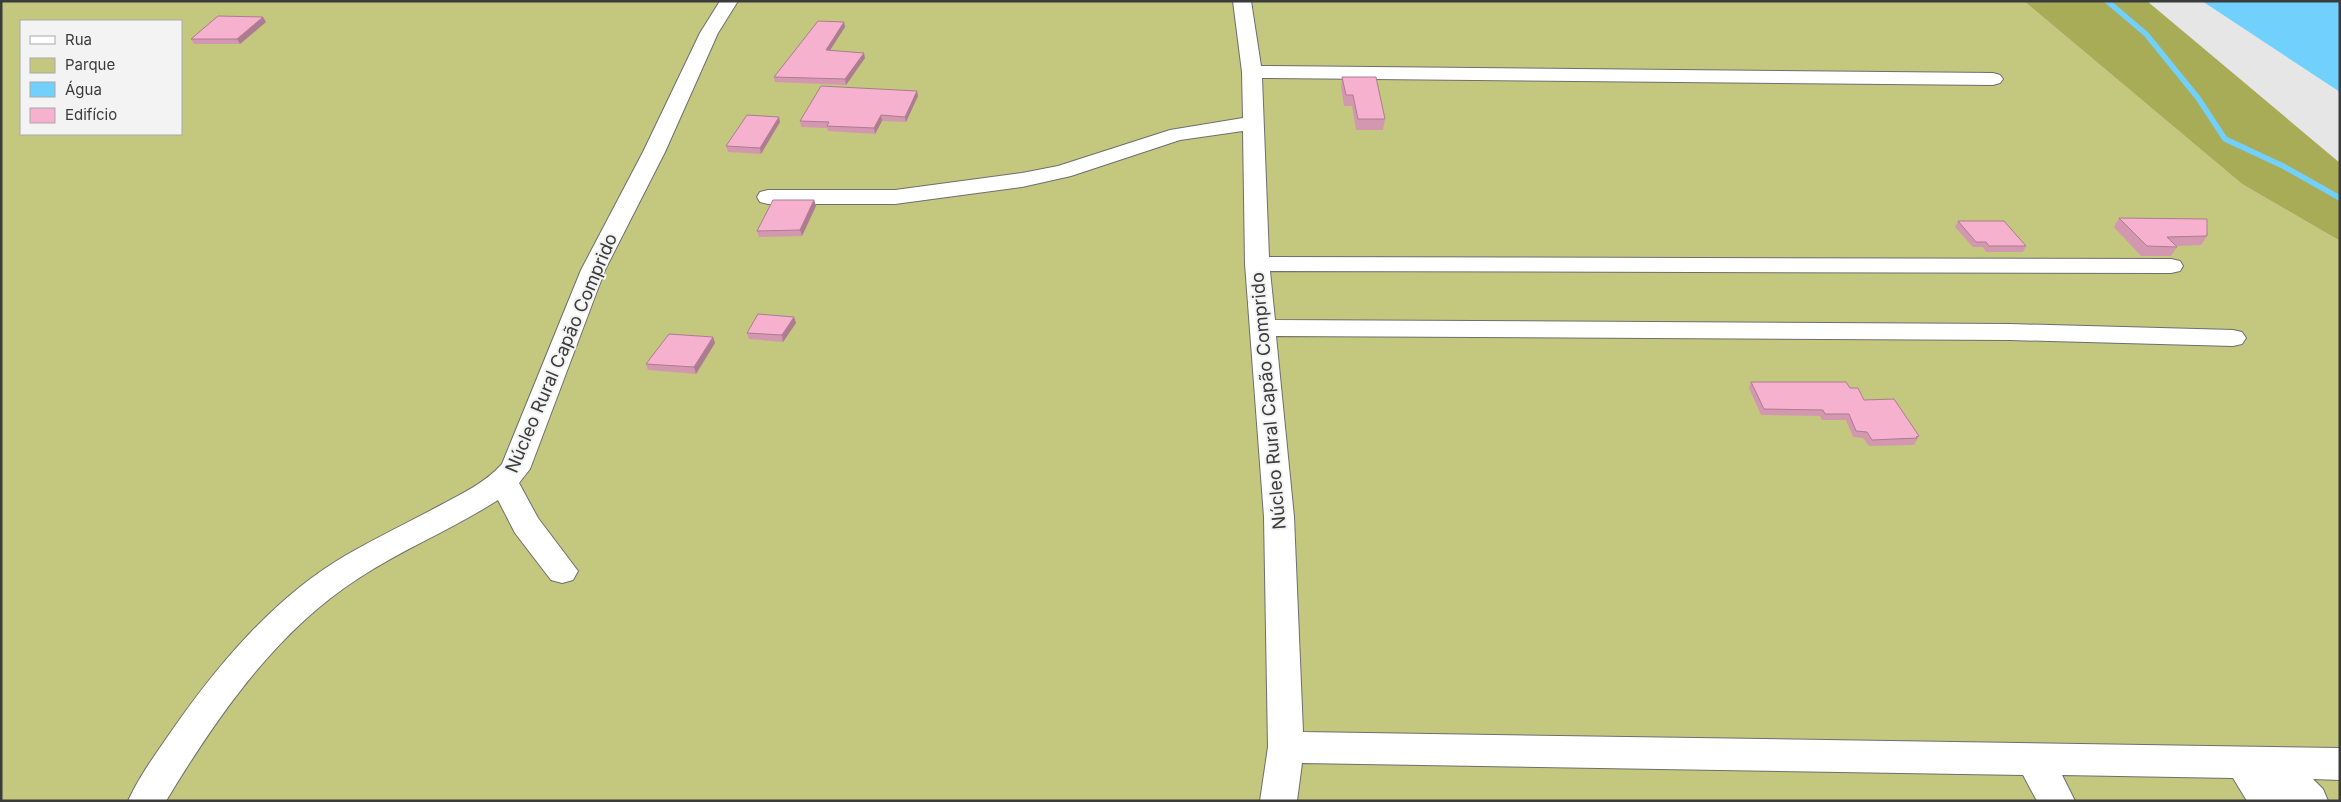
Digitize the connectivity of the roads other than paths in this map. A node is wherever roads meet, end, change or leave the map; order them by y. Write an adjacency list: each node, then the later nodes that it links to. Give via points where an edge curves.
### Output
1 (729, 1): 11 (street, Núcleo Rural Capão Comprido, via 708,33 654,152 594,270 515,469)
2 (1242, 1): 3 (street, Núcleo Rural Capão Comprido)
3 (1252, 72): 4 (street); 5 (street, Núcleo Rural Capão Comprido)
4 (1993, 79)
5 (1253, 123): 6 (street, via 1177,134 1063,171 1022,180 895,197); 7 (street, Núcleo Rural Capão Comprido)
6 (768, 197)
7 (1257, 264): 8 (street); 9 (street, Núcleo Rural Capão Comprido)
8 (2171, 266)
9 (1262, 328): 10 (street, via 1990,332); 13 (street, Núcleo Rural Capão Comprido, via 1279,517)
10 (2233, 338)
11 (504, 482): 12 (street, via 526,525); 17 (street, Núcleo Rural Capão Comprido, via 347,570 305,601 267,636 229,683)
12 (562, 571)
13 (1286, 746): 14 (street); 18 (street, Núcleo Rural Capão Comprido)
14 (2033, 759): 15 (street); 19 (street)
15 (2257, 762): 16 (street); 20 (street); 21 (street)
16 (2340, 764)
17 (146, 801)
18 (1278, 801)
19 (2057, 801)
20 (2268, 801)
21 (2310, 801)

